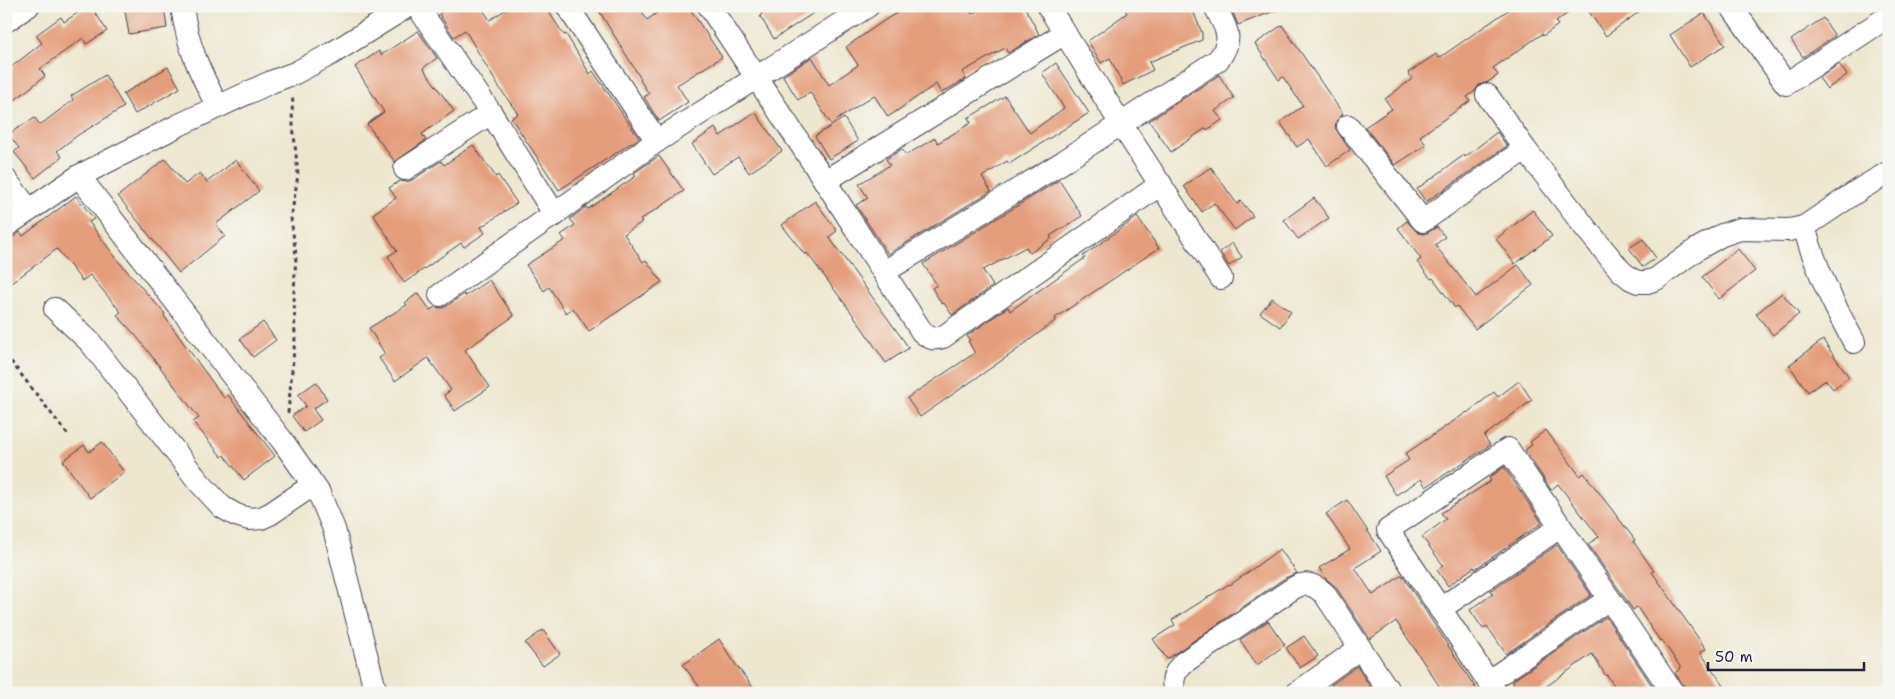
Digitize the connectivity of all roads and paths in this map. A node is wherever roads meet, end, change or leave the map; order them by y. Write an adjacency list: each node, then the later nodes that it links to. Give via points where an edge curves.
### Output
1 (28, 6): 12 (street)
2 (182, 6): 17 (street, via 196,65)
3 (408, 6): 14 (street)
4 (417, 6): 18 (street)
5 (567, 6): 21 (street)
6 (709, 6): 15 (street)
7 (868, 6): 15 (street)
8 (1048, 6): 13 (street)
9 (1216, 6): 19 (street, via 1226,28 1227,49 1218,60)
10 (1731, 6): 11 (street, via 1786,84)
11 (1889, 16)
12 (6, 21)
13 (1064, 33): 19 (street); 27 (street)
14 (295, 73): 17 (street); 40 (path, via 292,114 298,175 291,218 296,255 295,339)
15 (756, 78): 21 (street); 27 (street)
16 (1487, 95): 22 (street)
17 (218, 107): 25 (street)
18 (491, 113): 23 (street); 30 (street)
19 (1121, 124): 28 (street); 33 (street)
20 (1348, 126): 22 (street, via 1423,222)
21 (657, 142): 30 (street)
22 (1525, 149): 32 (street, via 1615,263 1638,282 1656,279 1697,249 1740,229 1789,230)
23 (405, 169)
24 (1889, 172): 32 (street)
25 (79, 176): 29 (street); 40 (street)
26 (6, 180): 29 (street)
27 (825, 181): 33 (street)
28 (1161, 184): 33 (street, via 935,340 922,332); 34 (street)
29 (29, 210): 31 (street)
30 (555, 215): 35 (street)
31 (6, 226)
32 (1804, 227): 37 (street, via 1828,294)
33 (884, 272)
34 (1221, 278)
35 (440, 295)
36 (55, 309): 41 (street, via 90,342 222,507 249,519 261,518)
37 (1854, 342)
38 (6, 355): 39 (path)
39 (68, 435)
40 (284, 443): 41 (street)
41 (313, 485): 47 (street, via 334,529)
42 (1560, 527): 43 (street); 44 (street); 44 (street, via 1508,449 1404,519 1388,530)
43 (1609, 599): 46 (street); 51 (street)
44 (1440, 608): 46 (street)
45 (1360, 648): 48 (street, via 1324,593 1310,584 1301,584 1183,663 1175,672 1172,683); 49 (street); 50 (street)
46 (1492, 687)
47 (376, 693)
48 (1175, 693)
49 (1297, 693)
50 (1390, 693)
51 (1673, 693)

